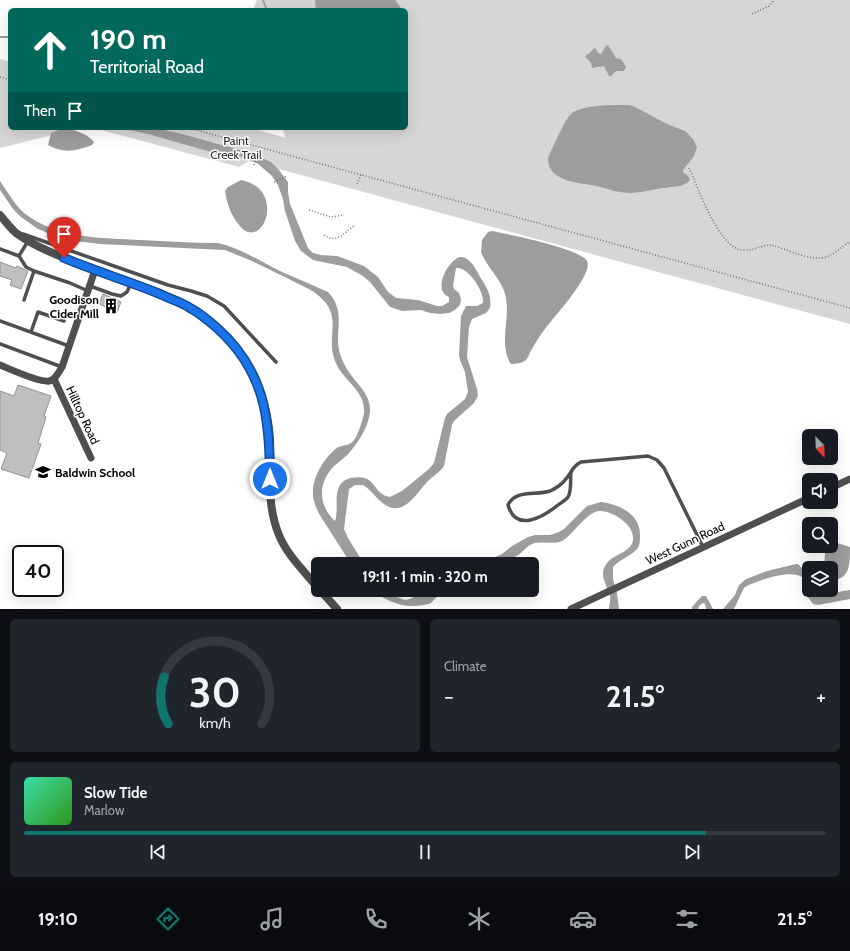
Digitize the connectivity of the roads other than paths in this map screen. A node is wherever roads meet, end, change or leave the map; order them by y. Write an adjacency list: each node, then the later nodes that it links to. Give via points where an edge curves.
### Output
1 (0, 216): 2 (street)
2 (16, 232): 3 (street); 16 (lane, via 207,296 224,306)
3 (28, 240): 5 (lane); 6 (street, via 52,253)
4 (0, 249): 5 (lane)
5 (19, 256): 7 (lane, via 26,267)
6 (95, 270): 8 (street); 9 (street, Hilltop Road)
7 (34, 271): 9 (lane); 10 (lane)
8 (131, 283): 9 (lane, via 127,292 121,296); 26 (street, via 191,308 225,335 250,370 261,394 268,423 270,491 274,522 287,550)
9 (89, 288): 15 (street, Hilltop Road)
10 (24, 300)
11 (0, 321): 13 (lane)
12 (64, 321): 13 (lane, via 38,312)
13 (30, 332): 15 (lane)
14 (0, 344): 18 (lane)
15 (69, 346): 18 (street, Hilltop Road)
16 (276, 362)
17 (0, 365): 19 (street, via 36,379 49,382)
18 (62, 367): 19 (street, Hilltop Road)
19 (54, 379): 20 (street, Hilltop Road)
20 (91, 458)
21 (571, 472): 21 (lane, via 565,481 549,491 514,498 508,505 512,516 517,520 530,520 568,498); 25 (lane, via 574,466 581,462 648,456 657,460 664,468)
22 (850, 479): 23 (street)
23 (838, 485)
24 (802, 501): 25 (street, West Gunn Road)
25 (703, 547): 29 (street, West Gunn Road)
26 (311, 579)
27 (326, 597): 28 (street)
28 (337, 609)
29 (571, 609)

